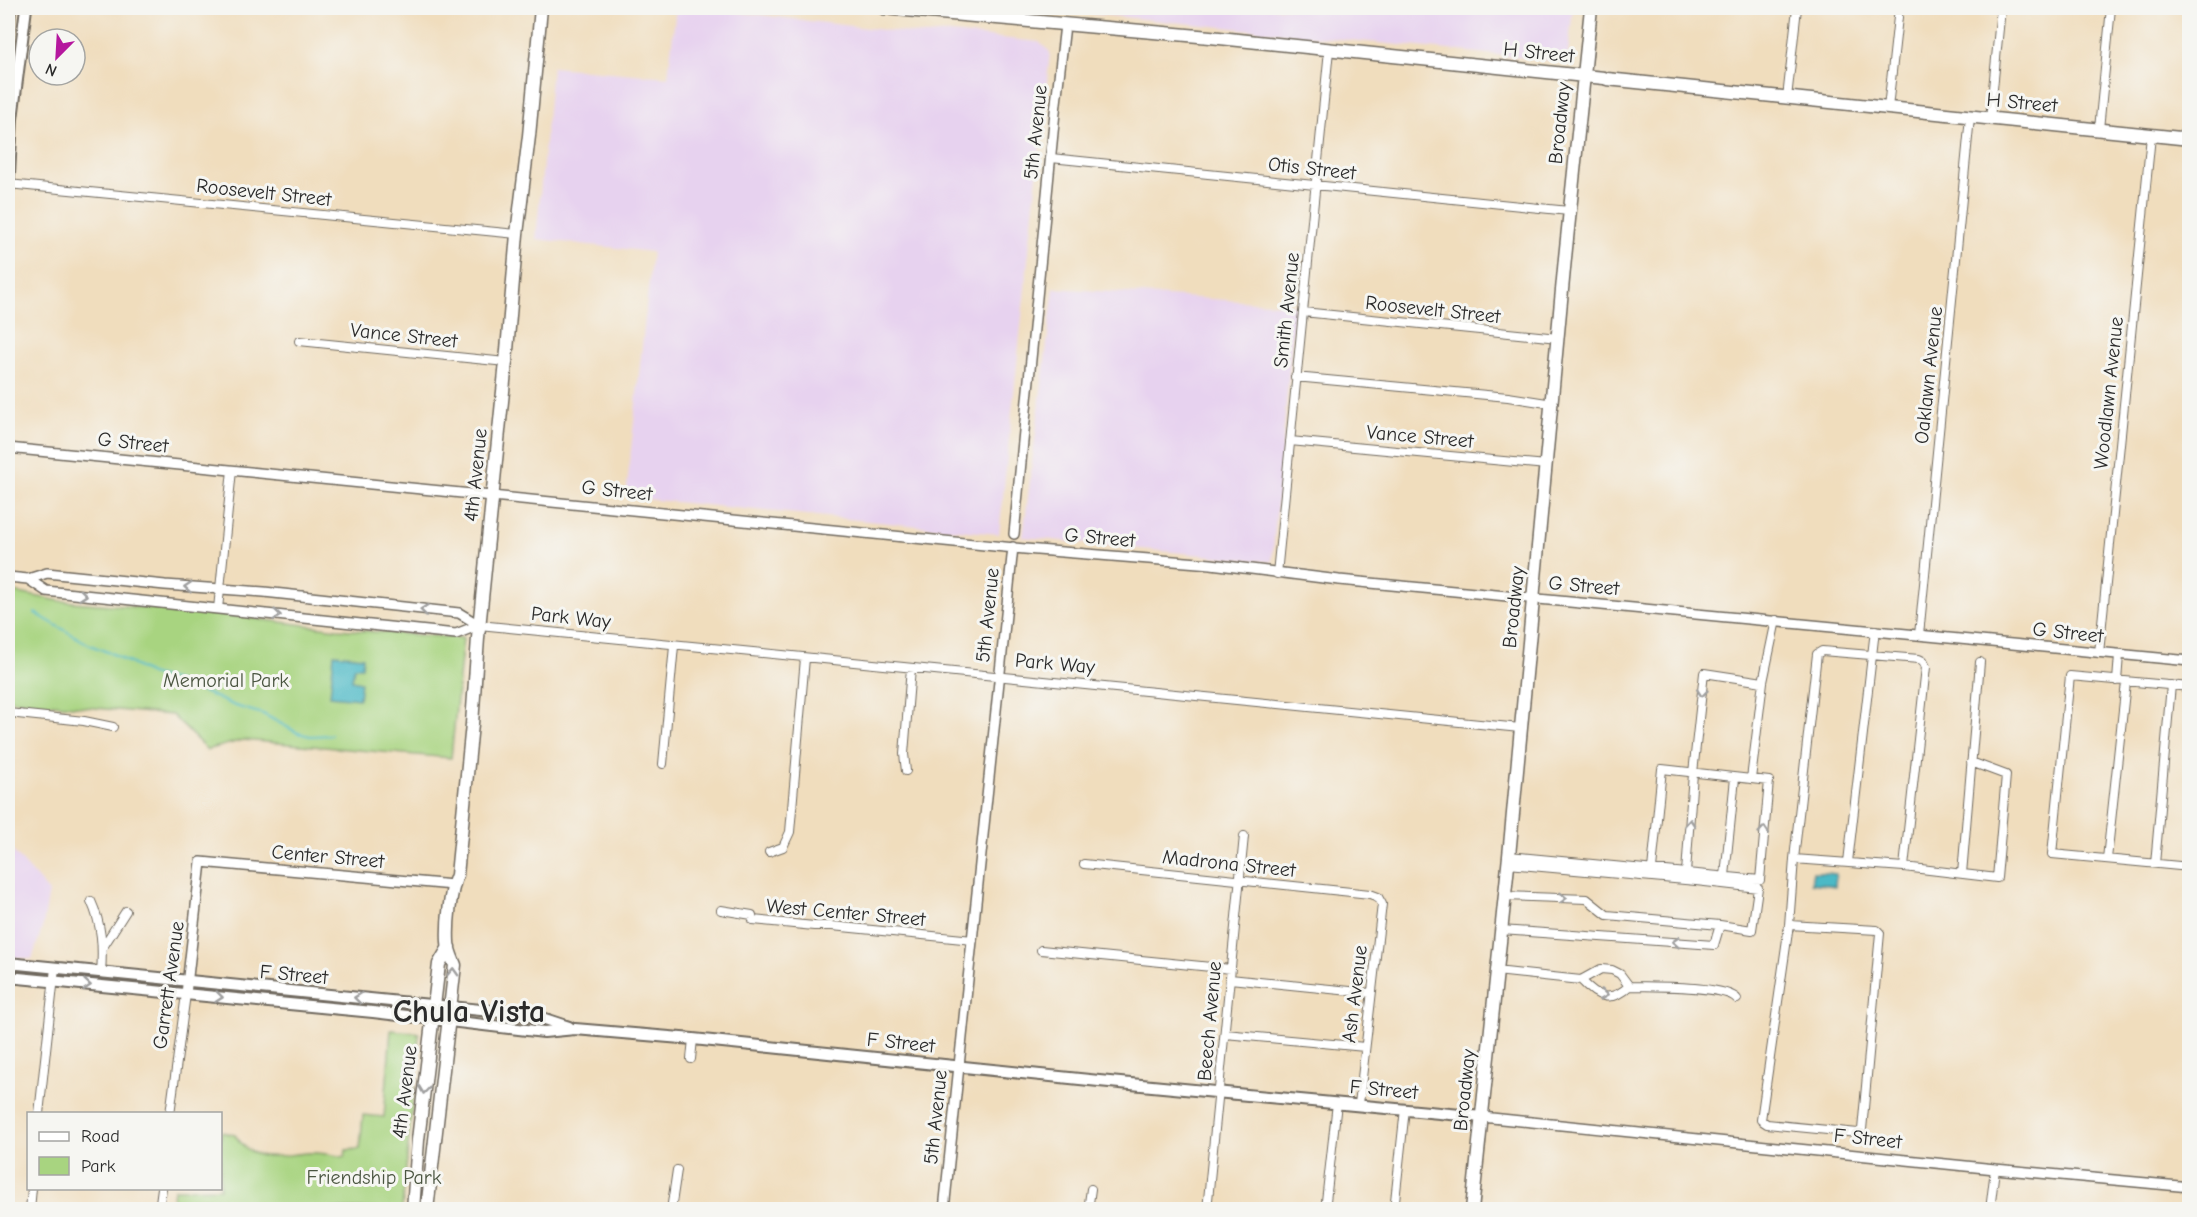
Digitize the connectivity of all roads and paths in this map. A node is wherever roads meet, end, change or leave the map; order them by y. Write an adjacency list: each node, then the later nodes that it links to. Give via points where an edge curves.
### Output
1 (10, 8): 11 (main road)
2 (26, 8): 17 (main road)
3 (541, 8): 26 (main road, 4th Avenue)
4 (884, 8): 10 (main road, H Street)
5 (1591, 8): 13 (main road, Broadway)
6 (1797, 8): 14 (street)
7 (1899, 8): 15 (street)
8 (2001, 8): 18 (street)
9 (2111, 8): 19 (street)
10 (1065, 25): 12 (main road, H Street); 22 (street, 5th Avenue)
11 (8, 32)
12 (1329, 50): 13 (main road, H Street); 23 (street, Smith Avenue)
13 (1584, 76): 14 (main road, H Street); 25 (main road, Broadway)
14 (1787, 98): 15 (main road, H Street)
15 (1888, 108): 16 (main road, H Street)
16 (1970, 117): 18 (main road, H Street); 53 (street, Oaklawn Avenue)
17 (10, 119): 24 (main road)
18 (1990, 119): 19 (main road, H Street)
19 (2099, 129): 20 (main road, H Street)
20 (2151, 136): 21 (main road, H Street); 55 (street, Woodlawn Avenue)
21 (2190, 139)
22 (1051, 158): 23 (street, Otis Street); 38 (street, 5th Avenue)
23 (1315, 184): 25 (street, Otis Street); 27 (street, Smith Avenue)
24 (8, 188): 26 (street, Roosevelt Street)
25 (1569, 211): 28 (main road, Broadway)
26 (517, 234): 30 (main road, 4th Avenue)
27 (1304, 312): 28 (street, Roosevelt Street); 31 (street, Smith Avenue)
28 (1558, 338): 32 (main road, Broadway)
29 (299, 341): 30 (street, Vance Street)
30 (506, 362): 37 (main road, 4th Avenue)
31 (1295, 377): 32 (street); 33 (street, Smith Avenue)
32 (1552, 404): 35 (main road, Broadway)
33 (1290, 441): 35 (street, Vance Street); 40 (street, Smith Avenue)
34 (8, 448): 36 (street, G Street)
35 (1547, 465): 45 (main road, Broadway)
36 (232, 470): 37 (street, G Street); 44 (street)
37 (493, 495): 39 (street, G Street); 51 (main road, 4th Avenue)
38 (1014, 534): 39 (street, 5th Avenue)
39 (1012, 547): 40 (street, G Street, via 1211,564); 62 (street, 5th Avenue)
40 (1277, 574): 45 (street, G Street)
41 (8, 577): 42 (street, Park Way)
42 (28, 579): 43 (street, Park Way, via 47,573); 46 (street, Park Way, one-way to 46, via 46,591)
43 (124, 581): 44 (street, Park Way, one-way to 43); 46 (street)
44 (220, 589): 47 (street, Park Way); 48 (street)
45 (1533, 598): 49 (street, G Street); 70 (main road, Broadway)
46 (123, 599): 48 (street, Park Way)
47 (351, 602): 50 (street); 51 (street, Park Way, one-way to 47, via 459,613)
48 (218, 609): 50 (street, Park Way, one-way to 50)
49 (1776, 620): 52 (street, G Street); 64 (street)
50 (348, 622): 51 (street, Park Way, via 456,634)
51 (479, 625): 54 (street, Park Way); 93 (main road, 4th Avenue)
52 (1875, 630): 53 (street, G Street); 57 (street)
53 (1919, 635): 55 (street, G Street)
54 (675, 646): 58 (street, Park Way); 72 (street)
55 (2099, 653): 56 (street, G Street)
56 (2119, 655): 59 (street, G Street); 63 (street)
57 (1873, 656): 79 (street, via 1822,651 1817,654); 83 (street); 86 (street, via 1919,659 1926,667)
58 (805, 658): 61 (street, Park Way); 78 (street, via 790,832 783,847)
59 (2190, 661)
60 (1980, 662): 71 (street)
61 (911, 668): 62 (street, Park Way); 73 (street)
62 (998, 676): 70 (street, Park Way); 102 (street, 5th Avenue)
63 (2117, 681): 65 (street); 80 (street, via 2070,676 2052,854)
64 (1763, 682): 74 (street, one-way to 74, via 1704,673); 76 (street)
65 (2126, 682): 66 (street); 80 (street)
66 (2171, 685): 67 (street); 85 (street)
67 (2190, 687)
68 (8, 713): 69 (street)
69 (113, 727)
70 (1520, 728): 81 (main road, Broadway)
71 (1971, 762): 90 (street); 90 (street, via 2006,775 1997,878)
72 (663, 764)
73 (906, 771)
74 (1693, 773): 75 (street); 88 (street, via 1662,769); 89 (street, one-way to 74)
75 (1735, 778): 76 (street); 91 (street)
76 (1751, 779): 91 (street, one-way to 76, via 1760,880 1769,781)
77 (1244, 836): 92 (street, Beech Avenue)
78 (769, 852)
79 (1794, 859): 83 (street); 100 (street)
80 (2107, 859): 85 (street)
81 (1509, 860): 88 (street); 95 (main road, Broadway); 99 (street, via 1758,888 1752,930)
82 (201, 862): 93 (street, Center Street); 115 (street, Garrett Avenue)
83 (1848, 862): 86 (street)
84 (1084, 864): 92 (street, Madrona Street)
85 (2155, 864): 87 (street)
86 (1904, 867): 90 (street)
87 (2190, 867)
88 (1652, 869): 89 (street)
89 (1686, 873): 91 (street)
90 (1962, 874)
91 (1725, 876)
92 (1239, 880): 94 (street, Madrona Street); 108 (street, Beech Avenue)
93 (453, 885): 104 (main road, 4th Avenue)
94 (1370, 894): 117 (street, Ash Avenue, via 1382,904)
95 (1505, 896): 99 (street, one-way to 99, via 1587,899 1607,915); 101 (main road, Broadway)
96 (91, 900): 103 (street)
97 (722, 910): 102 (street, West Center Street, via 752,915 753,921)
98 (126, 911): 103 (street)
99 (1720, 925): 101 (street, one-way to 101, via 1714,945)
100 (1789, 925): 100 (street, via 1761,1120 1767,1124 1858,1133 1862,1131 1880,933)
101 (1501, 930): 109 (main road, Broadway)
102 (973, 940): 129 (street, 5th Avenue)
103 (103, 947): 110 (street)
104 (449, 947): 120 (main road, 4th Avenue, via 439,964); 121 (main road, 4th Avenue, one-way to 104, via 454,965)
105 (1041, 951): 108 (street)
106 (8, 963): 107 (main road, F Street)
107 (54, 968): 110 (main road, F Street); 114 (street)
108 (1231, 969): 112 (street, Beech Avenue)
109 (1496, 971): 113 (street); 136 (main road, Broadway)
110 (101, 973): 115 (main road, F Street)
111 (8, 977): 114 (main road, F Street)
112 (1230, 979): 117 (street); 125 (street, Beech Avenue)
113 (1581, 980): 116 (street, one-way to 116, via 1593,993 1612,997); 116 (street, via 1600,969 1612,970)
114 (54, 982): 118 (main road, F Street, one-way to 118); 134 (street)
115 (188, 982): 118 (street, Garrett Avenue); 120 (main road, F Street, one-way to 115)
116 (1629, 986): 119 (street, via 1715,989)
117 (1370, 993): 127 (street, Ash Avenue)
118 (186, 994): 122 (main road, F Street, one-way to 122); 135 (street, Garrett Avenue)
119 (1737, 999)
120 (434, 1005): 121 (main road, F Street); 122 (main road, 4th Avenue)
121 (450, 1007): 123 (main road, 4th Avenue); 124 (main road, F Street, via 539,1017)
122 (432, 1019): 123 (main road, F Street); 145 (main road, 4th Avenue, one-way to 145)
123 (449, 1021): 124 (main road, F Street, via 544,1032); 146 (main road, 4th Avenue)
124 (575, 1029): 126 (main road, F Street)
125 (1225, 1034): 127 (street); 130 (street, Beech Avenue)
126 (693, 1039): 128 (street); 129 (main road, F Street)
127 (1365, 1047): 132 (street, Ash Avenue)
128 (691, 1059)
129 (959, 1066): 130 (main road, F Street); 148 (street, 5th Avenue)
130 (1219, 1091): 131 (main road, F Street); 150 (street, Beech Avenue)
131 (1337, 1103): 132 (main road, F Street); 151 (street)
132 (1359, 1104): 133 (main road, F Street)
133 (1405, 1109): 136 (main road, F Street); 152 (street)
134 (39, 1112)
135 (170, 1112)
136 (1482, 1117): 137 (street, F Street); 153 (main road, Broadway)
137 (1995, 1169): 139 (street, F Street); 154 (street)
138 (677, 1170): 147 (street)
139 (2190, 1187)
140 (1091, 1189): 149 (street)
141 (32, 1190): 143 (street)
142 (162, 1190): 144 (street)
143 (30, 1209)
144 (159, 1209)
145 (413, 1209)
146 (427, 1209)
147 (671, 1209)
148 (944, 1209)
149 (1088, 1209)
150 (1207, 1209)
151 (1325, 1209)
152 (1394, 1209)
153 (1472, 1209)
154 (1990, 1209)

